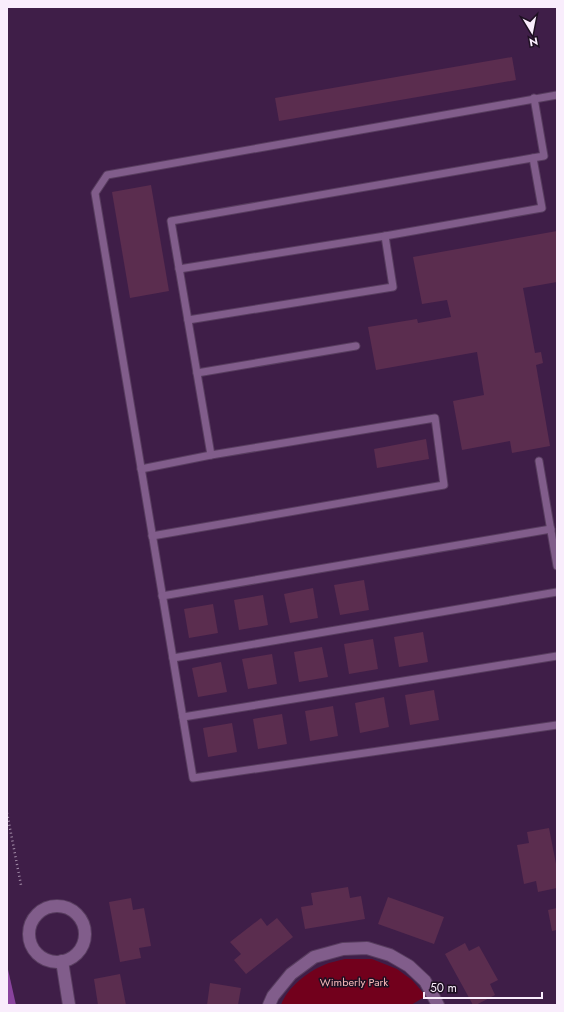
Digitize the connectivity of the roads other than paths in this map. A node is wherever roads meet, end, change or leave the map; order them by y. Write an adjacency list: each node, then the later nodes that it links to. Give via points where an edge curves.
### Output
1 (557, 95): 2 (lane)
2 (534, 98): 3 (lane, via 544,156); 11 (lane, via 107,175 96,193)
3 (533, 158): 4 (lane, via 542,208); 5 (lane, via 171,221)
4 (386, 236): 5 (lane); 6 (lane, via 393,287)
5 (180, 269): 6 (lane)
6 (188, 320): 8 (lane)
7 (356, 346): 8 (lane)
8 (197, 372): 9 (lane)
9 (211, 456): 11 (lane); 13 (lane, via 435,418 444,486)
10 (539, 461): 12 (lane)
11 (141, 469): 13 (lane)
12 (551, 529): 14 (lane); 16 (lane)
13 (152, 536): 16 (lane)
14 (557, 566)
15 (557, 592): 18 (lane)
16 (162, 596): 18 (lane)
17 (557, 656): 19 (lane)
18 (173, 658): 19 (lane)
19 (183, 717): 20 (lane, via 193,778)
20 (557, 725)
21 (62, 961): 21 (street, via 78,953 86,936 84,926 74,911 56,906 47,908 36,916 29,937 37,953 44,959); 22 (street)
22 (69, 1005)
23 (269, 1005): 24 (street, via 291,974 314,957 343,949 368,948 390,955 410,966 425,981)
24 (438, 1005)

